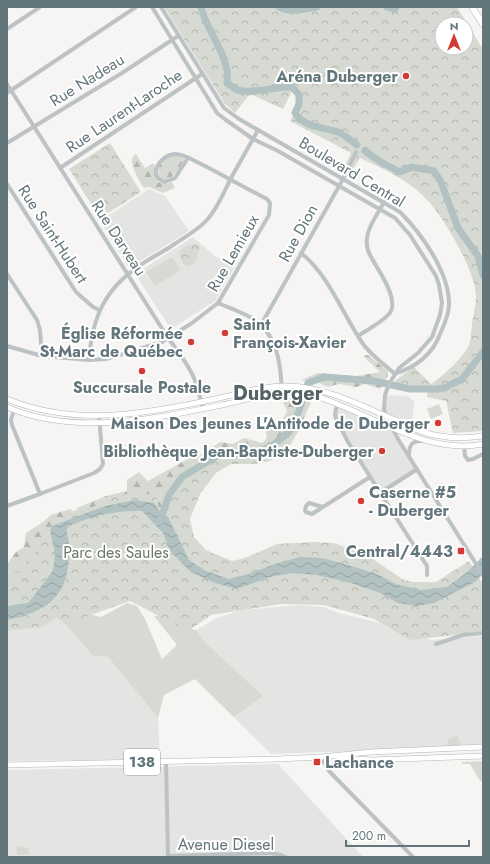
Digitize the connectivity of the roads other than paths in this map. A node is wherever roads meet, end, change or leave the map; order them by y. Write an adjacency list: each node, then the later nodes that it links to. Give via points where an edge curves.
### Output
1 (40, 7): 7 (street)
2 (136, 7): 13 (street)
3 (152, 7): 9 (street, Boulevard Central)
4 (161, 7): 8 (street, Boulevard Central)
5 (472, 7): 6 (highway)
6 (483, 24)
7 (7, 28)
8 (178, 36): 9 (street, Rue Nadeau); 10 (street, Boulevard Central)
9 (172, 40): 11 (street, Boulevard Central); 14 (street, Rue Nadeau)
10 (202, 74): 11 (street, Rue Laurent-Laroche); 15 (street, Boulevard Central, via 224,108)
11 (195, 78): 16 (street, Boulevard Central, via 217,113); 20 (street, Rue Laurent-Laroche)
12 (7, 84): 13 (street, Rue Darveau)
13 (9, 92): 14 (street, Rue Darveau)
14 (34, 127): 17 (street, Rue Nadeau); 20 (street, Rue Darveau)
15 (258, 130): 16 (street); 22 (street, Boulevard Central)
16 (253, 139): 21 (street); 24 (street, Boulevard Central)
17 (7, 143)
18 (356, 152): 22 (street, Rue Dion)
19 (188, 158): 19 (street, Rue Lemieux, via 181,154 166,156 157,165 156,172 160,181 175,178); 21 (street, Rue Lemieux)
20 (60, 168): 29 (street, Rue Darveau)
21 (231, 179): 29 (street, via 208,220); 30 (street, Rue Lemieux, via 267,199 270,209 269,215)
22 (342, 179): 24 (street, Rue Dion); 25 (street, Boulevard Central)
23 (7, 184): 31 (street, Rue Saint-Hubert, via 76,292)
24 (338, 185): 26 (street, Boulevard Central); 27 (street, Rue Dion)
25 (384, 202): 26 (street); 38 (street, Boulevard Central, via 410,222 425,243 443,274 449,305 438,342 421,360)
26 (380, 209): 33 (street, via 369,230 366,249 392,296 392,309 388,315); 38 (street, Boulevard Central, via 395,218 410,235 436,276 441,300 440,315 432,337 418,354)
27 (300, 253): 32 (street, Rue Dion); 33 (street, via 322,275)
28 (7, 274): 36 (street, via 37,320 42,340)
29 (128, 275): 31 (street, via 117,285); 34 (street, Rue Darveau)
30 (218, 303): 32 (street); 34 (street, Rue Lemieux, via 192,324)
31 (99, 310): 37 (street, via 92,332)
32 (261, 325): 39 (street, via 276,348)
33 (358, 336): 38 (street, via 370,353)
34 (168, 338): 37 (street, Rue Lemieux, via 106,359); 42 (street, Rue Darveau, via 193,376)
35 (7, 346): 36 (street, Rue Lemieux)
36 (42, 356): 37 (street, Rue Lemieux)
37 (89, 360)
38 (395, 374): 48 (street, Boulevard Central, via 386,390)
39 (282, 386): 40 (street); 42 (main road); 48 (main road, via 314,389)
40 (282, 393): 43 (main road, via 312,395); 45 (main road)
41 (7, 399): 47 (main road, via 33,409 54,413)
42 (201, 402): 45 (street, Rue Darveau); 47 (main road)
43 (337, 404): 50 (main road); 58 (street, via 336,419)
44 (7, 407): 46 (main road)
45 (202, 409): 49 (main road)
46 (14, 410): 49 (main road, via 45,419); 60 (street, via 12,428)
47 (99, 416): 49 (street)
48 (386, 416): 50 (street, Boulevard Central); 51 (main road, via 417,430 441,436)
49 (100, 423): 60 (street, via 103,464 100,469)
50 (392, 427): 52 (main road); 56 (street, Boulevard Central)
51 (483, 436)
52 (426, 441): 54 (main road); 56 (street, via 418,440 412,443 409,447)
53 (483, 444): 54 (main road)
54 (464, 446): 55 (street, via 468,460)
55 (483, 454)
56 (409, 456): 57 (street, Boulevard Central)
57 (417, 469): 59 (street); 64 (street, Boulevard Central)
58 (370, 477): 59 (street); 62 (street)
59 (380, 493): 63 (street, via 427,566)
60 (40, 494): 61 (street)
61 (7, 506)
62 (323, 507)
63 (427, 575)
64 (483, 575)
65 (483, 633): 66 (street, via 463,635)
66 (436, 644)
67 (483, 747): 69 (main road, 138)
68 (483, 756): 69 (main road, 138, via 371,760)
69 (321, 757): 70 (main road, 138); 74 (street, via 329,771)
70 (166, 761): 71 (main road, 138); 72 (street)
71 (7, 765)
72 (168, 856): 73 (street, Avenue Diesel, via 270,853)
73 (286, 857)
74 (413, 857)

